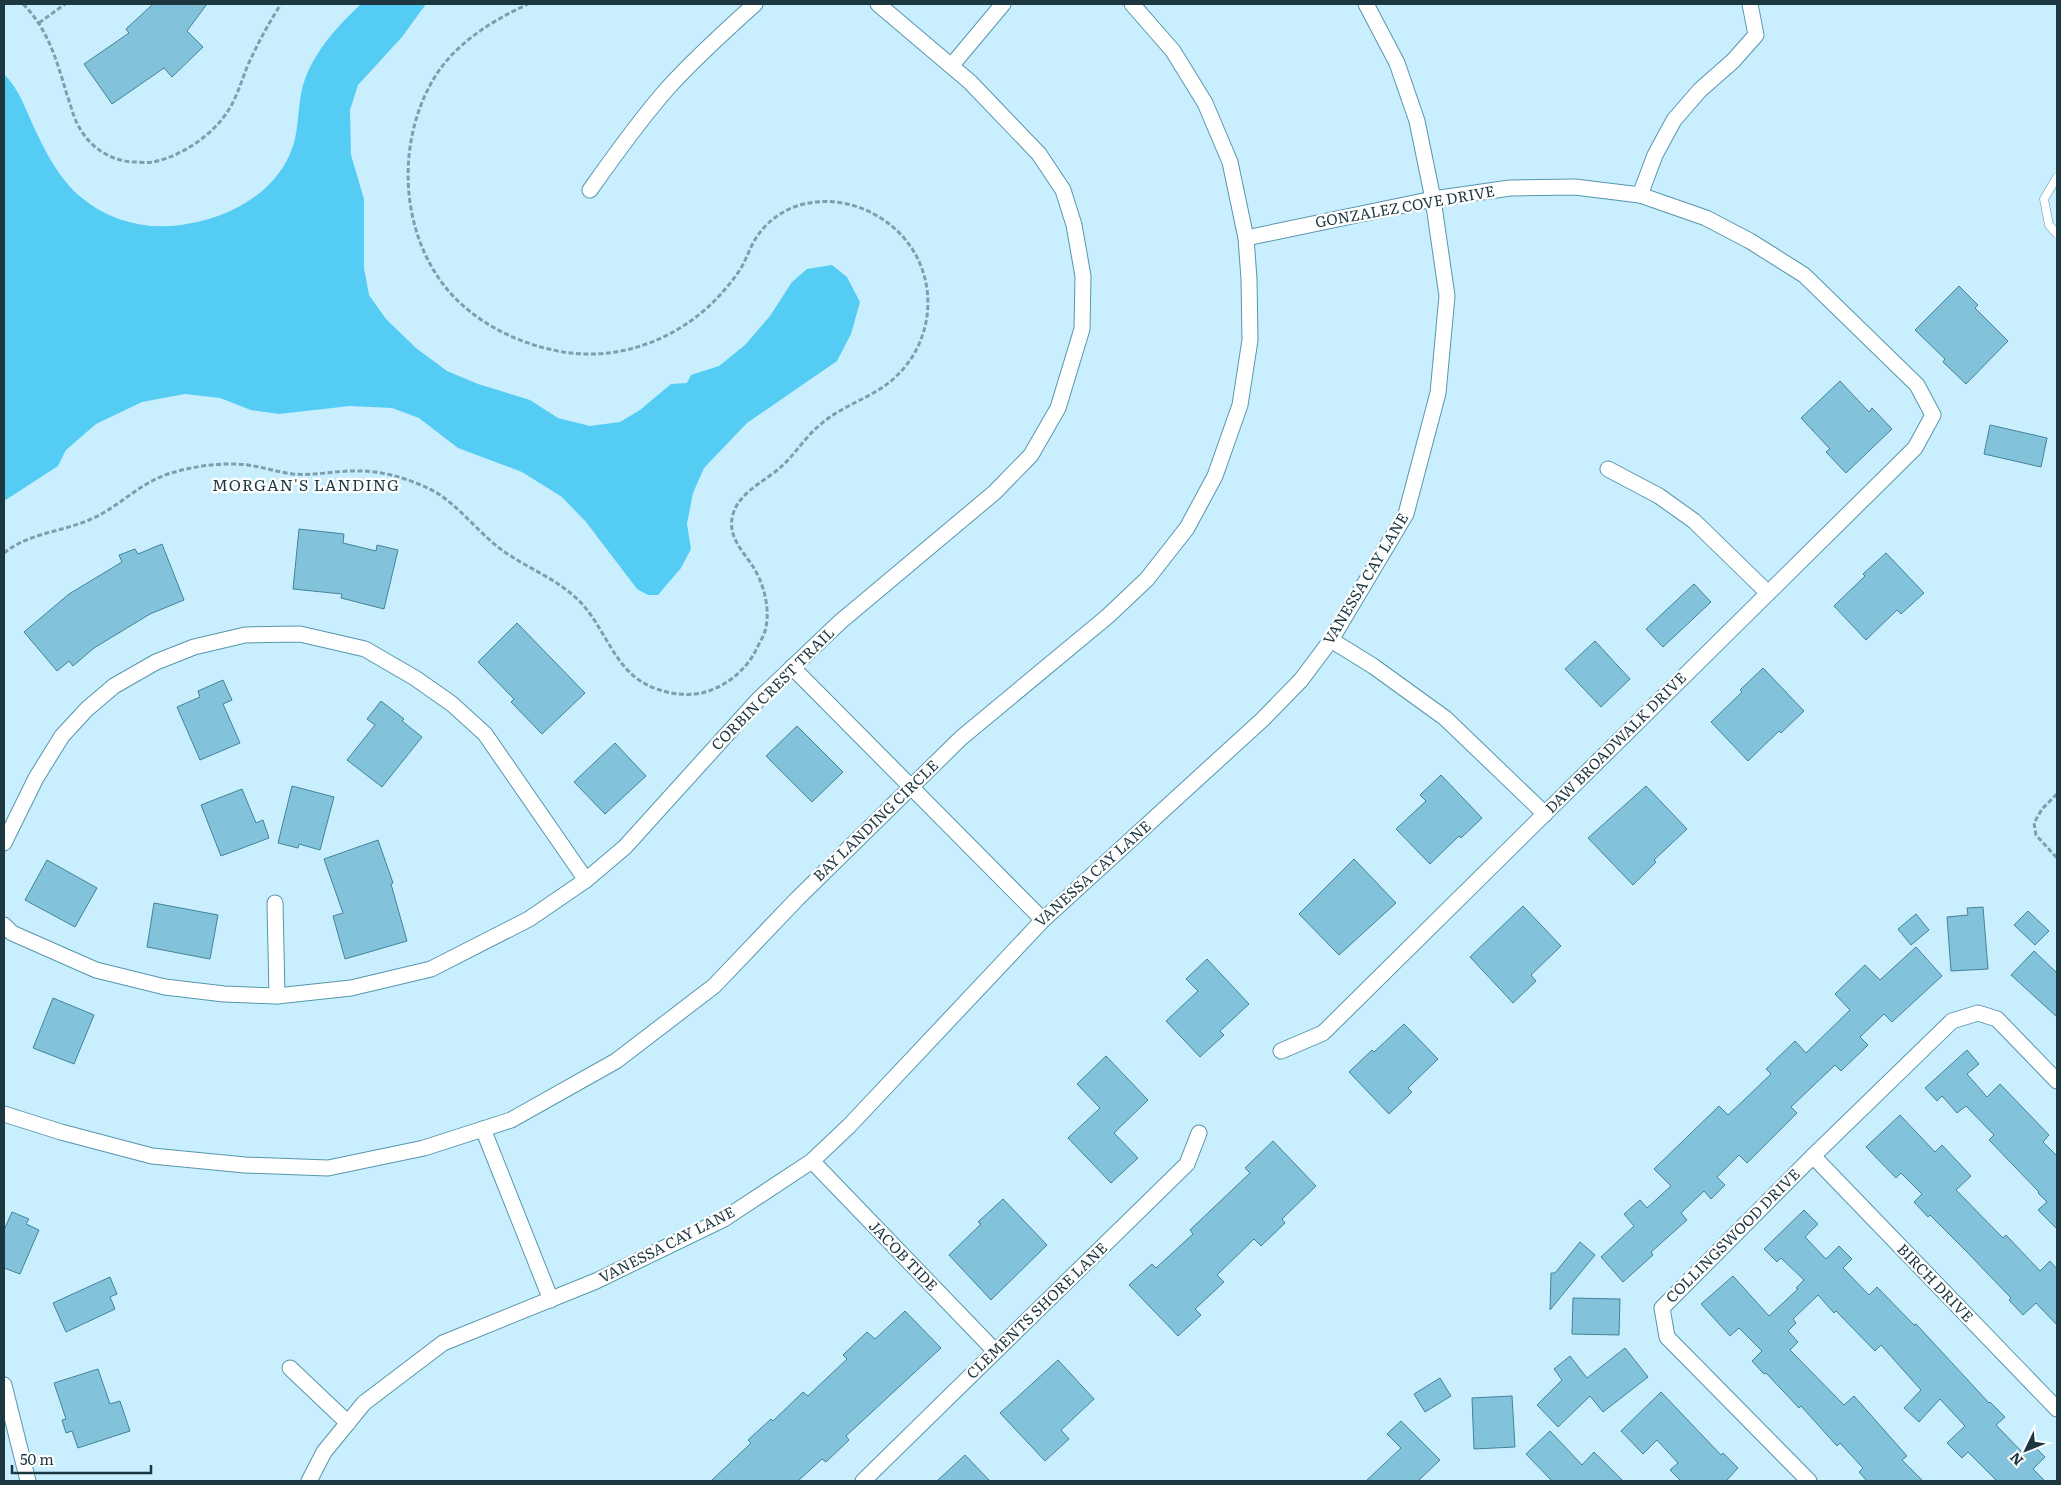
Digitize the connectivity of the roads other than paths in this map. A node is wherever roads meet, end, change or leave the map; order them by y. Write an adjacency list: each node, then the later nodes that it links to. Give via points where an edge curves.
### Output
1 (755, 4): 9 (street, via 667,89)
2 (878, 4): 7 (street, CORBIN CREST TRAIL)
3 (1002, 4): 7 (street)
4 (1132, 4): 13 (street, BAY LANDING CIRCLE, via 1172,51 1205,103 1230,162)
5 (1366, 4): 11 (street, VANESSA CAY LANE, via 1397,63 1417,121)
6 (1751, 9): 10 (street, via 1756,35 1674,120 1655,155)
7 (952, 65): 18 (street, CORBIN CREST TRAIL, via 1039,154 1063,190 1074,224 1083,276 1082,329 1058,408 1031,455 995,492 847,615)
8 (2057, 177): 12 (lane, via 2044,199 2050,226)
9 (590, 190)
10 (1640, 195): 11 (street, GONZALEZ COVE DRIVE, via 1575,187 1519,188); 14 (street, GONZALEZ COVE DRIVE, via 1706,218 1804,275 1917,385)
11 (1433, 199): 13 (street, GONZALEZ COVE DRIVE); 17 (street, VANESSA CAY LANE, via 1446,296 1438,393 1406,514)
12 (2057, 234)
13 (1246, 238): 19 (street, BAY LANDING CIRCLE, via 1250,340 1240,405 1215,476 1187,528 1147,578 1108,616 961,738)
14 (1934, 415): 16 (street, DAW BROADWALK DRIVE, via 1916,448)
15 (1608, 470): 16 (street, via 1659,496 1694,521)
16 (1768, 593): 20 (street, DAW BROADWALK DRIVE)
17 (1331, 640): 20 (street, via 1445,718); 24 (street, VANESSA CAY LANE, via 1301,680 1263,719)
18 (792, 667): 19 (street); 22 (street, CORBIN CREST TRAIL, via 625,847)
19 (911, 787): 24 (street); 30 (street, BAY LANDING CIRCLE, via 714,986 616,1061 511,1120)
20 (1545, 814): 27 (street, DAW BROADWALK DRIVE, via 1323,1033)
21 (4, 843): 22 (street, via 36,778 62,736 114,686 156,662 194,647 245,635 300,634 365,649 452,704 485,734)
22 (586, 880): 26 (street, CORBIN CREST TRAIL, via 529,919 431,970 351,988)
23 (275, 903): 26 (street)
24 (1042, 920): 33 (street, VANESSA CAY LANE, via 849,1126)
25 (4, 925): 26 (street, CORBIN CREST TRAIL, via 12,933 96,970 165,987)
26 (278, 996)
27 (1281, 1051)
28 (2057, 1081): 32 (street, COLLINGSWOOD DRIVE, via 1997,1018 1978,1012 1952,1021)
29 (4, 1114): 30 (street, BAY LANDING CIRCLE, via 152,1156 244,1165 328,1168 424,1148)
30 (483, 1129): 34 (street)
31 (1199, 1133): 35 (street, CLEMENTS SHORE LANE, via 1187,1164)
32 (1813, 1156): 38 (street, BIRCH DRIVE); 43 (street, COLLINGSWOOD DRIVE, via 1662,1308 1667,1337)
33 (812, 1161): 34 (street, VANESSA CAY LANE, via 724,1219); 35 (street, JACOB TIDE)
34 (551, 1300): 39 (street, VANESSA CAY LANE, via 443,1343 364,1403)
35 (995, 1351): 42 (street, CLEMENTS SHORE LANE)
36 (290, 1368): 39 (street)
37 (4, 1385): 40 (street)
38 (2057, 1410)
39 (348, 1423): 41 (street, VANESSA CAY LANE, via 324,1452)
40 (28, 1481)
41 (309, 1481)
42 (863, 1481)
43 (1809, 1481)

